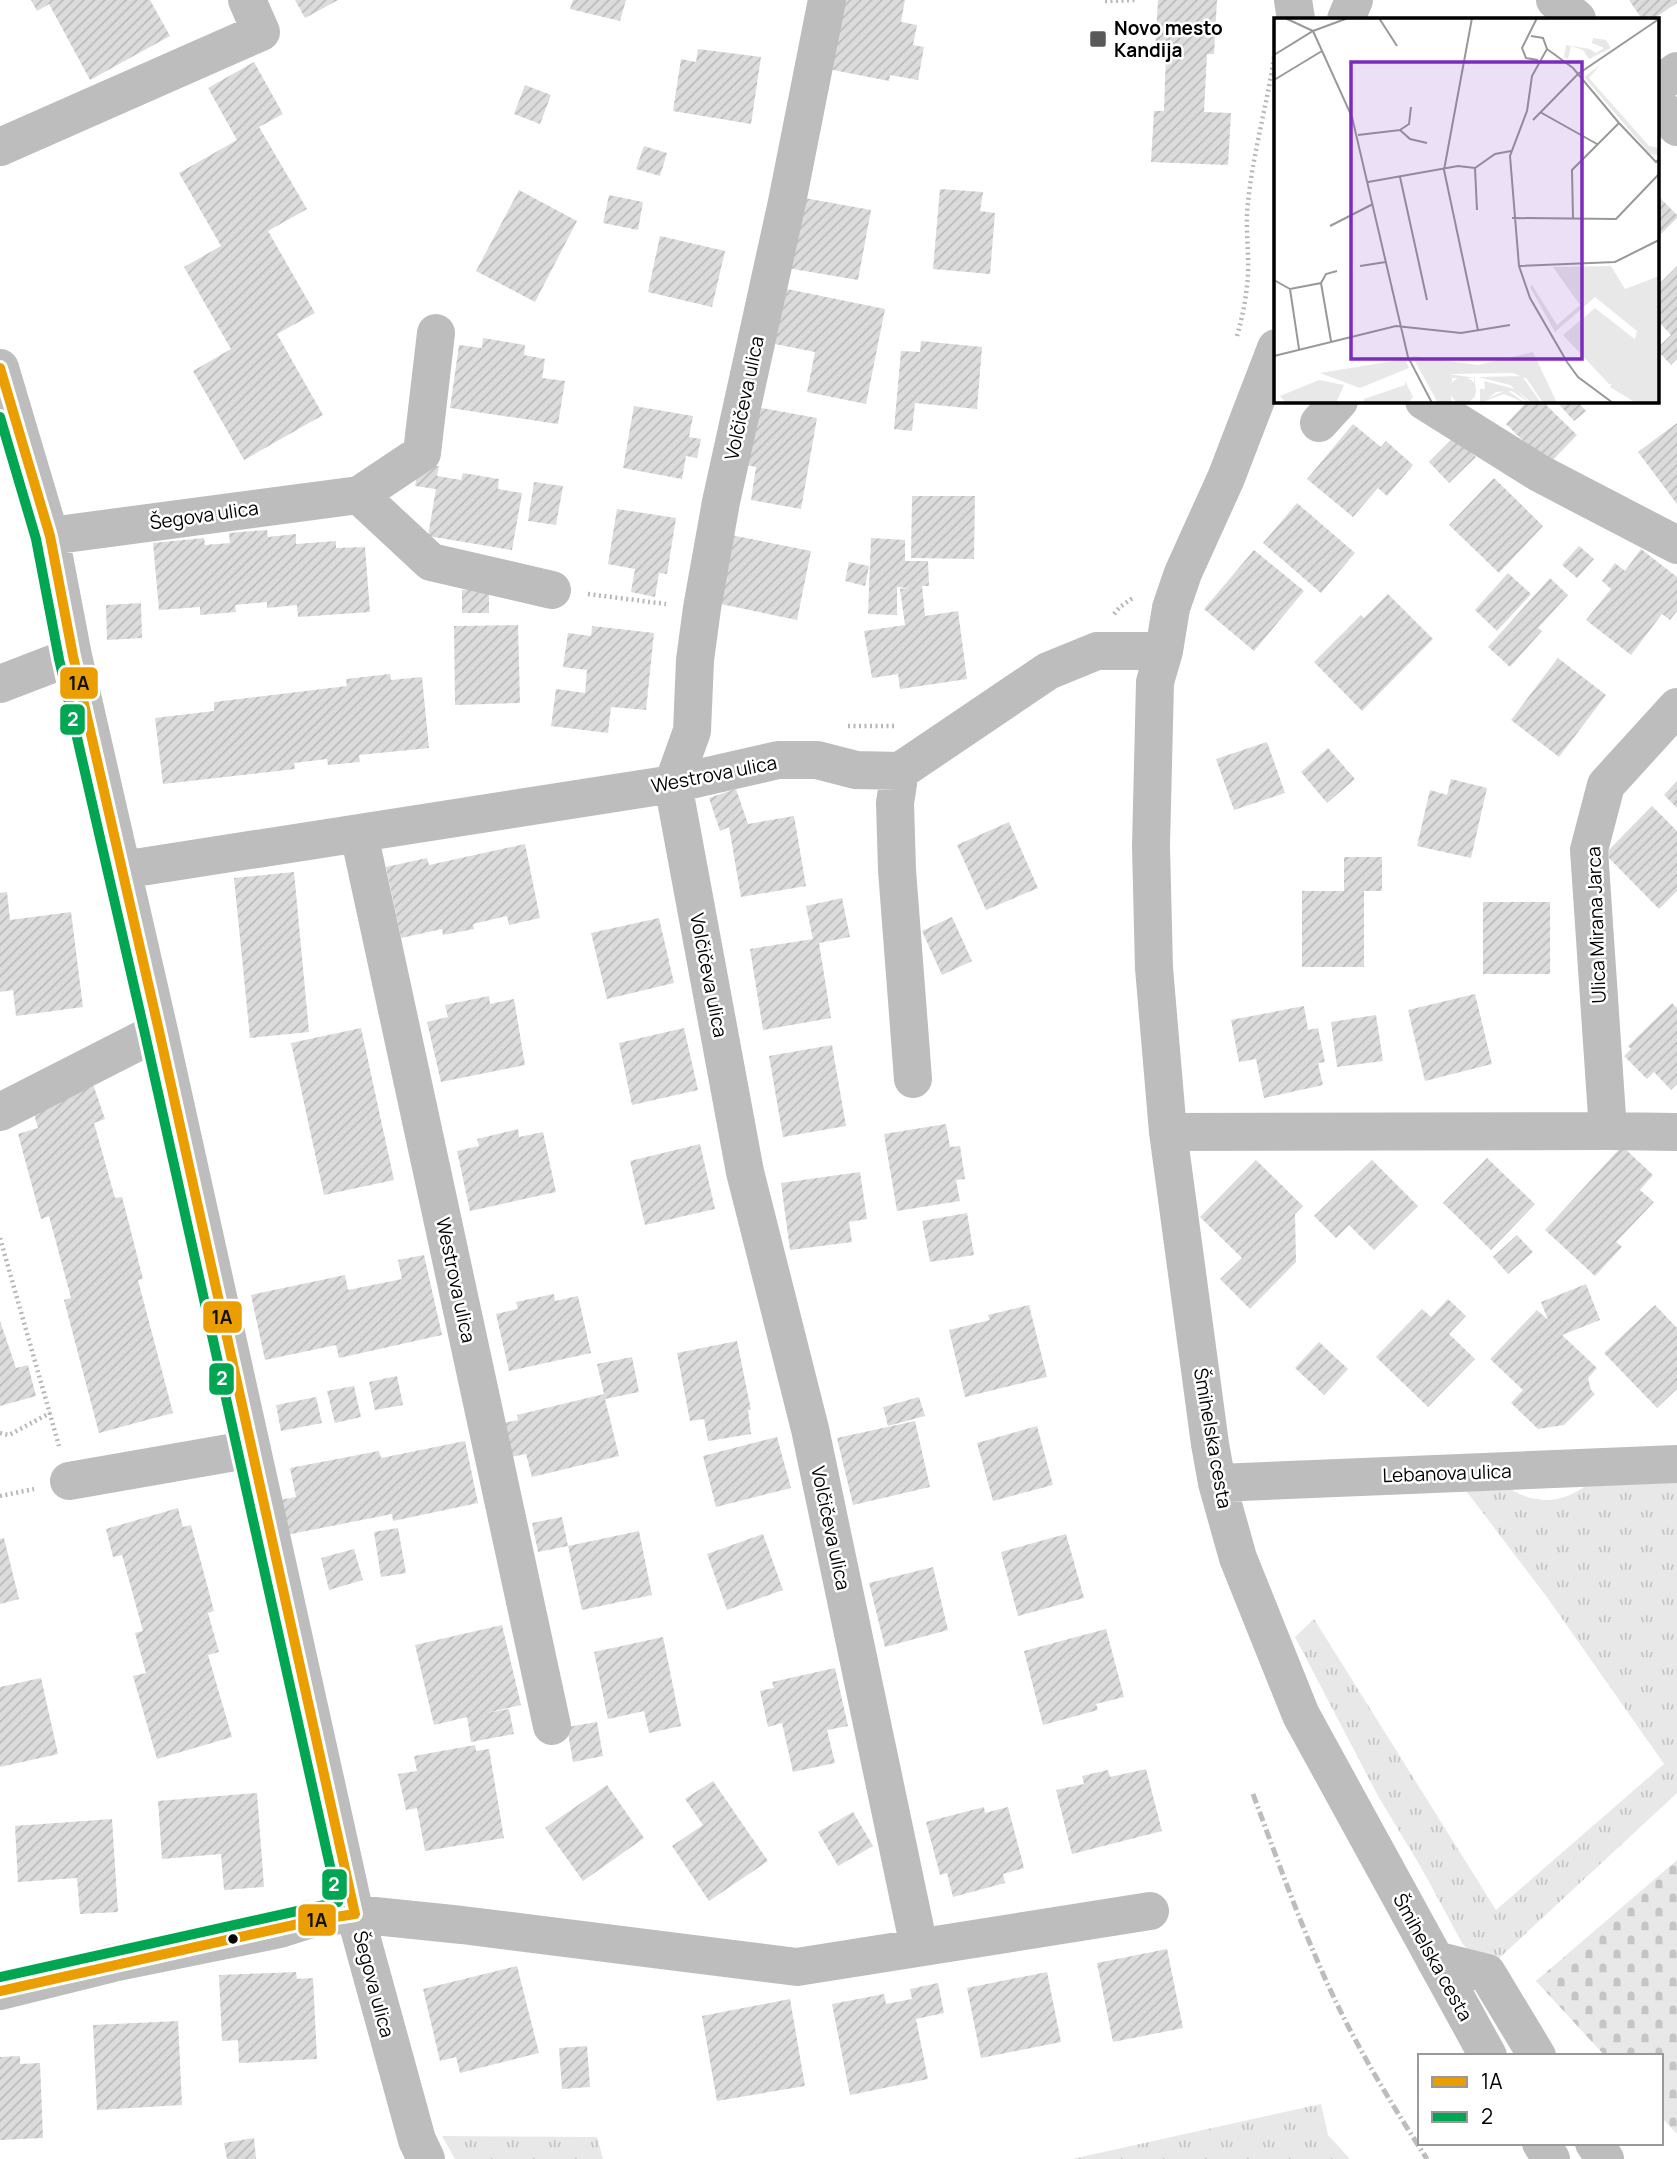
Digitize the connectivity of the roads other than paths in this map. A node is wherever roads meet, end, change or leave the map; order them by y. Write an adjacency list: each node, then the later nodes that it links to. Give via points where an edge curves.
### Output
1 (247, 0): 13 (street, via 261,32)
2 (827, 0): 27 (street, Volčičeva ulica, via 721,502 695,660 692,731)
3 (1293, 0): 6 (street)
4 (1354, 0): 7 (street)
5 (1555, 0): 8 (street)
6 (1296, 18)
7 (1346, 18)
8 (1576, 18)
9 (1677, 71): 10 (street)
10 (1660, 84)
11 (1660, 106): 12 (street)
12 (1677, 127)
13 (0, 147)
14 (436, 332): 18 (street, Šegova ulica, via 422,453)
15 (1274, 353): 22 (street, Šmihelska cesta, via 1171,608)
16 (0, 368): 19 (street, Šegova ulica)
17 (1426, 402): 20 (street, via 1539,473)
18 (359, 495): 19 (street, Šegova ulica); 21 (street, via 431,562)
19 (50, 536): 23 (street, Šegova ulica)
20 (1677, 545)
21 (552, 590)
22 (1164, 651): 26 (street, via 1097,651 1048,671); 34 (street, Šmihelska cesta, via 1155,682 1151,846 1154,968)
23 (74, 656): 24 (street); 29 (street, Šegova ulica)
24 (0, 684)
25 (1677, 707): 33 (street, Ulica Mirana Jarca, via 1606,785 1590,850)
26 (900, 771): 27 (street, Westrova ulica, via 856,770 817,760 778,760); 31 (street, via 895,803 897,870)
27 (673, 784): 28 (street, Westrova ulica); 43 (street, Volčičeva ulica, via 745,1172 810,1429)
28 (359, 834): 29 (street, Westrova ulica); 40 (street, Westrova ulica)
29 (122, 870): 30 (street, Šegova ulica)
30 (159, 1031): 32 (street); 36 (street, Šegova ulica)
31 (913, 1079)
32 (0, 1112)
33 (1608, 1131): 34 (street); 35 (street)
34 (1168, 1132): 39 (street, Šmihelska cesta)
35 (1677, 1132)
36 (252, 1449): 38 (street); 42 (street, Šegova ulica)
37 (1677, 1464): 39 (street, Lebanova ulica)
38 (69, 1481)
39 (1217, 1483): 44 (street, Šmihelska cesta, via 1238,1558 1301,1715)
40 (552, 1726)
41 (1150, 1911): 43 (street)
42 (355, 1914): 43 (street, via 797,1967); 45 (street, via 308,1920); 48 (street, Šegova ulica)
43 (919, 1947)
44 (1435, 1960): 46 (street, Šmihelska cesta); 47 (street, via 1487,1973)
45 (0, 1991)
46 (1487, 2054)
47 (1536, 2054)
48 (426, 2159)

